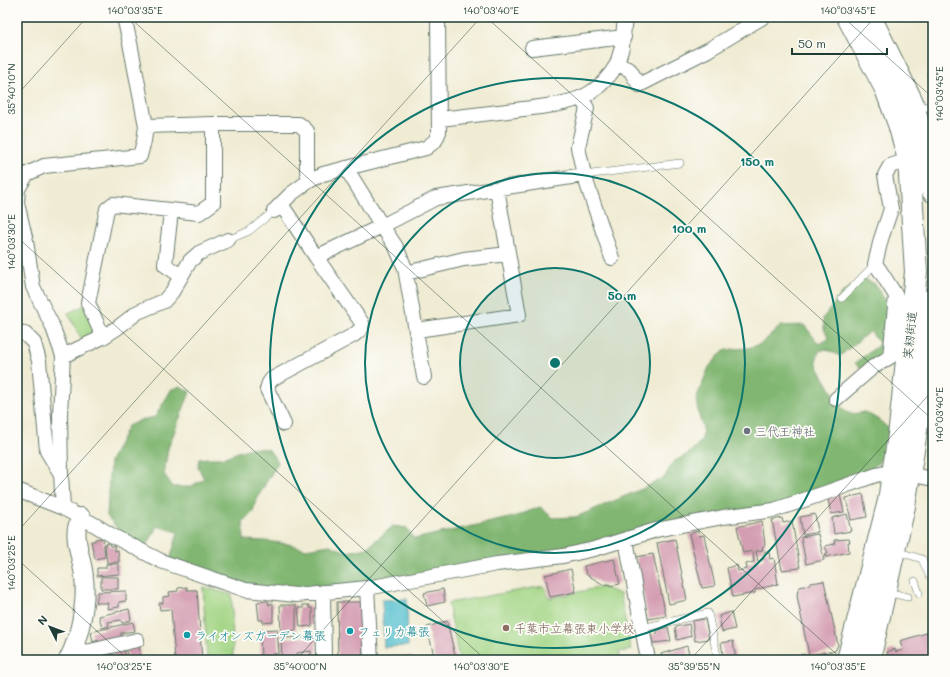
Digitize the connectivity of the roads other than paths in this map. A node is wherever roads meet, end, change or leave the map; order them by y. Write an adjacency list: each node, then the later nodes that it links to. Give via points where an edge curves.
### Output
1 (124, 17): 15 (street)
2 (438, 17): 13 (street)
3 (625, 17): 7 (street)
4 (763, 17): 9 (street, via 708,50 639,85 630,70)
5 (848, 17): 16 (main road, 実籾街道, via 886,89 899,124)
6 (870, 17): 11 (main road, 実籾街道)
7 (624, 37): 8 (street); 9 (street)
8 (532, 48)
9 (617, 64): 10 (street, via 602,83)
10 (580, 98): 13 (street, via 542,107); 19 (street, via 587,108 578,147)
11 (912, 102): 12 (lane); 16 (main road, 実籾街道)
12 (933, 109)
13 (440, 119): 18 (street, via 437,138 426,148)
14 (213, 124): 15 (street); 20 (street, via 299,124 307,130); 25 (street, via 213,203 199,213)
15 (146, 126): 21 (street, via 140,156 44,166 27,174)
16 (918, 156): 23 (main road, 実籾街道); 31 (street, via 890,166 885,175 891,209); 43 (main road, 実籾街道, via 916,272 900,428)
17 (680, 163): 19 (lane)
18 (346, 168): 20 (street); 26 (street)
19 (584, 175): 22 (street); 30 (street)
20 (309, 181): 24 (street)
21 (18, 189): 39 (street, via 18,203 33,287 52,325)
22 (497, 189): 26 (street, via 436,198); 28 (street)
23 (933, 191)
24 (277, 207): 27 (lane, via 249,231); 29 (street)
25 (171, 211): 33 (street, via 165,265); 38 (street, via 113,204 107,209 88,303)
26 (382, 226): 29 (street); 32 (street, via 396,247)
27 (228, 240): 33 (street, via 199,253 190,261)
28 (508, 254): 32 (street, via 464,259); 36 (street, via 519,315)
29 (316, 257): 42 (street, via 362,323 361,329 268,383 267,389)
30 (612, 258)
31 (874, 264): 34 (lane); 41 (street, via 896,296 890,357 873,367)
32 (406, 273): 36 (street)
33 (181, 276): 38 (street, via 164,301 138,312)
34 (842, 298)
35 (933, 299): 43 (main road, 実籾街道, via 923,387)
36 (417, 330): 40 (street)
37 (17, 331): 44 (street, via 25,334 34,343 39,361 47,450)
38 (103, 337): 39 (street)
39 (63, 356): 44 (street, via 60,414)
40 (424, 377)
41 (836, 399)
42 (284, 424)
43 (902, 473): 45 (street); 49 (street, via 876,475 774,510 656,530); 50 (main road, 実籾街道, via 904,506); 65 (main road, 実籾街道, via 889,501)
44 (61, 474): 47 (street)
45 (933, 479)
46 (17, 490): 47 (street)
47 (63, 508): 48 (street)
48 (81, 517): 55 (street, via 161,561 246,590 296,595); 60 (street, via 76,533 85,584 82,614)
49 (626, 540): 53 (street, via 563,556 497,564); 58 (street)
50 (894, 551): 51 (lane, via 922,559); 54 (main road, 実籾街道)
51 (929, 575)
52 (915, 581): 56 (lane)
53 (367, 588): 55 (street); 62 (street)
54 (885, 591): 57 (lane); 66 (main road, 実籾街道)
55 (323, 592): 61 (street)
56 (919, 593)
57 (908, 597)
58 (642, 628): 63 (street); 64 (lane, via 708,613)
59 (137, 640): 60 (street)
60 (71, 654)
61 (324, 660)
62 (371, 660)
63 (648, 660)
64 (718, 660)
65 (848, 660)
66 (869, 660)

